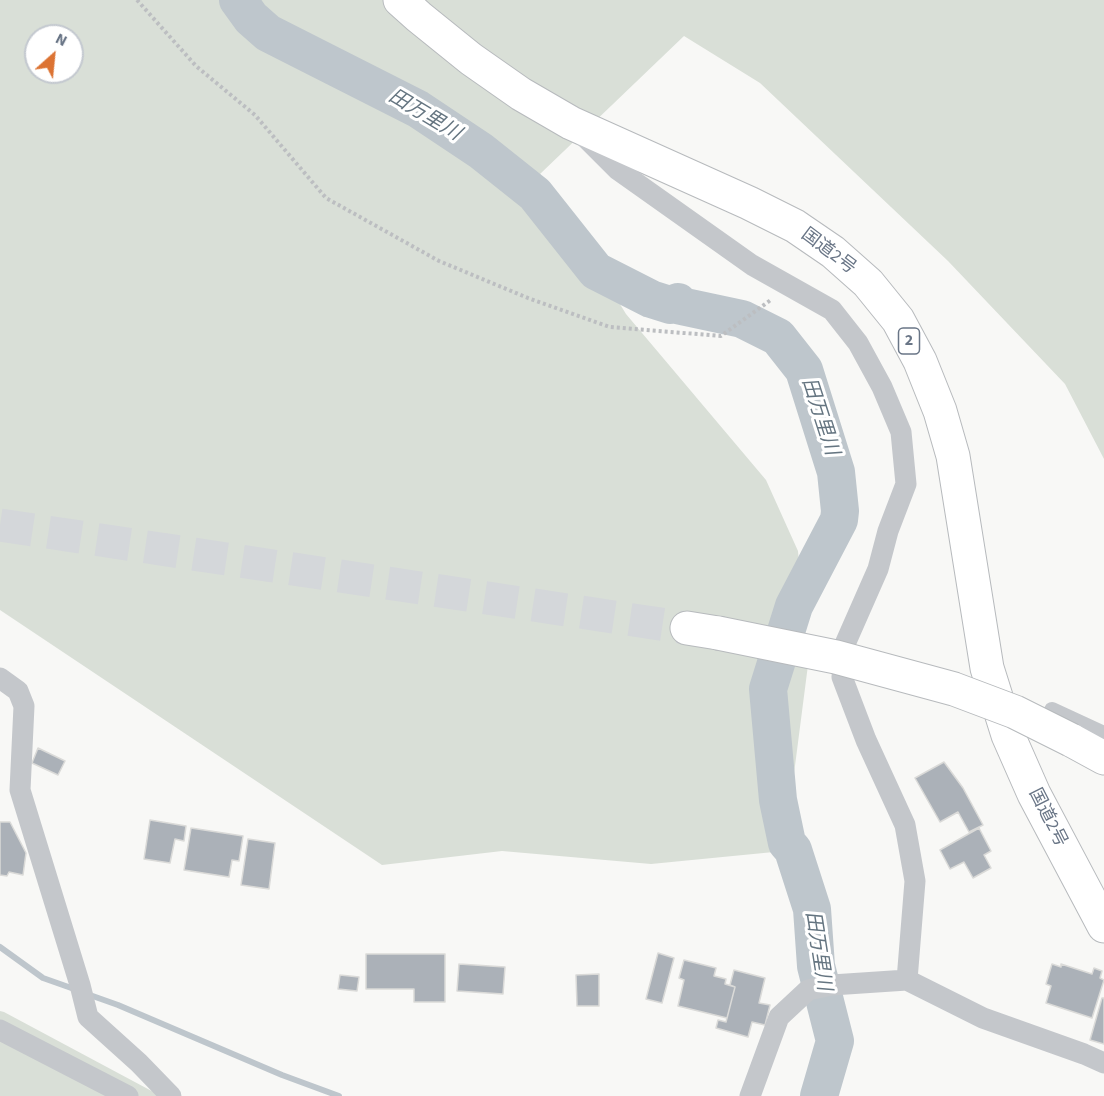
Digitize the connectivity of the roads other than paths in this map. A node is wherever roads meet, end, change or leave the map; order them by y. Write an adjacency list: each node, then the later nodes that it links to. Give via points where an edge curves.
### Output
1 (400, 0): 2 (highway, 国道2号 / 2, via 471,59)
2 (571, 123): 8 (highway, 国道2号 / 2, via 795,226 868,283 898,320 920,361 953,456 987,668 1008,735 1034,794); 9 (street, via 618,170 752,265 832,310 858,343 901,432 906,484 878,569 845,644 843,676 866,740 905,825 915,881)
3 (702, 631): 7 (highway, bridge, via 836,657 954,689 1015,712)
4 (0, 678): 13 (street, via 18,691 24,706 20,790 88,1017)
5 (1052, 710): 6 (street)
6 (1104, 734)
7 (1104, 758)
8 (1104, 926)
9 (907, 980): 11 (street, via 983,1018); 14 (street, via 808,990 779,1017)
10 (0, 1030): 12 (street)
11 (1104, 1063)
12 (128, 1096)
13 (171, 1096)
14 (750, 1096)

